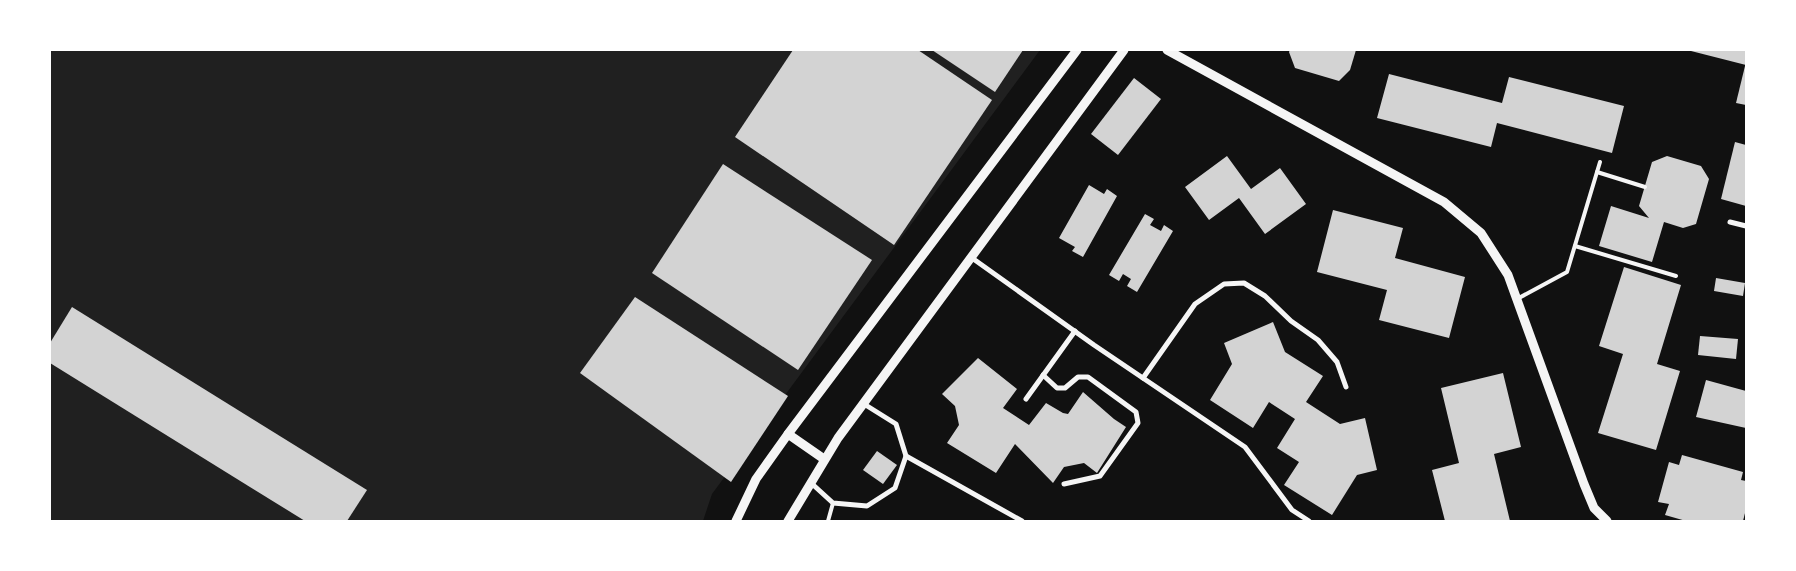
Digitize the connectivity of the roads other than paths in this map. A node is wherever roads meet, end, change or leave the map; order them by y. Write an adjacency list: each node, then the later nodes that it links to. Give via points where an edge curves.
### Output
1 (1077, 50): 19 (street)
2 (1124, 50): 10 (street)
3 (1167, 50): 12 (street, via 1444,202 1481,233 1508,275)
4 (1600, 162): 5 (lane)
5 (1596, 172): 6 (lane); 9 (lane)
6 (1645, 187)
7 (1730, 222): 8 (street)
8 (1746, 226)
9 (1575, 246): 11 (lane); 12 (lane, via 1567,272)
10 (972, 258): 13 (street); 18 (street)
11 (1676, 276)
12 (1517, 299): 30 (street, via 1584,484 1594,508)
13 (1075, 331): 14 (street); 15 (street)
14 (1043, 375): 17 (street); 23 (street, via 1057,388 1065,388 1078,377 1088,377 1136,412 1138,423 1100,476)
15 (1143, 378): 16 (street, via 1195,304 1224,284 1244,283 1265,296 1291,322 1318,340 1337,362); 29 (street, via 1246,447 1292,510)
16 (1346, 387)
17 (1026, 398)
18 (864, 404): 20 (street, via 896,424); 21 (street)
19 (788, 434): 21 (street); 25 (street, via 756,478)
20 (906, 456): 24 (street, via 895,488 874,502 867,506); 28 (street)
21 (824, 459): 22 (street)
22 (810, 482): 24 (street); 26 (street)
23 (1064, 484)
24 (834, 503): 27 (lane)
25 (736, 521)
26 (788, 521)
27 (828, 521)
28 (1022, 521)
29 (1309, 521)
30 (1607, 521)

